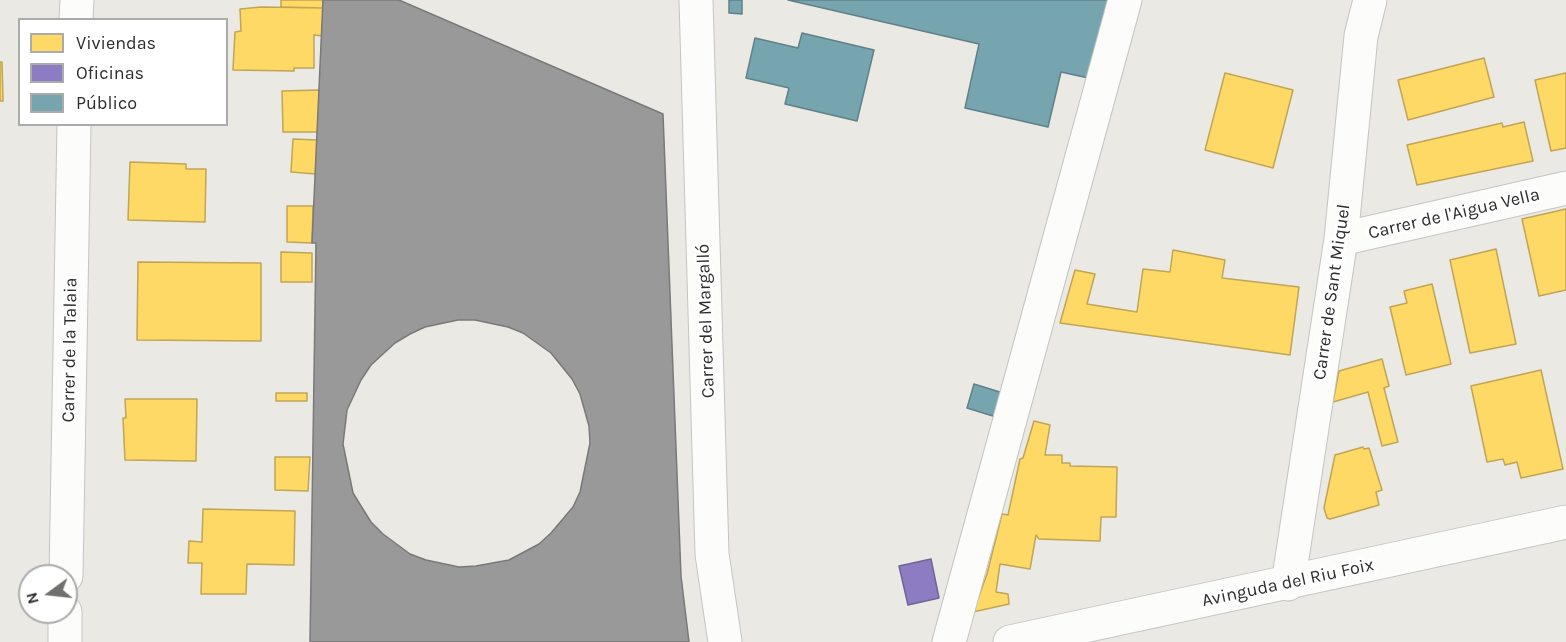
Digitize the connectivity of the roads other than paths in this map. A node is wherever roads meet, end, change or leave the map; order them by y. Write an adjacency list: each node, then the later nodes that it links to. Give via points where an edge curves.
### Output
1 (77, 0): 5 (street)
2 (696, 0): 14 (street, Carrer del Margalló, via 712,554)
3 (1125, 0): 15 (street)
4 (1370, 0): 8 (street, Carrer de Sant Miquel, via 1361,36)
5 (76, 18)
6 (74, 126): 10 (street, Carrer de la Talaia)
7 (1566, 188): 8 (street, Carrer de l'Aigua Vella)
8 (1341, 239): 11 (street, Carrer de Sant Miquel)
9 (1566, 522): 11 (street, Avinguda del Riu Foix)
10 (66, 564)
11 (1288, 584): 16 (street, Avinguda del Riu Foix)
12 (65, 624): 13 (street)
13 (65, 642)
14 (725, 642)
15 (949, 642)
16 (1010, 642)

